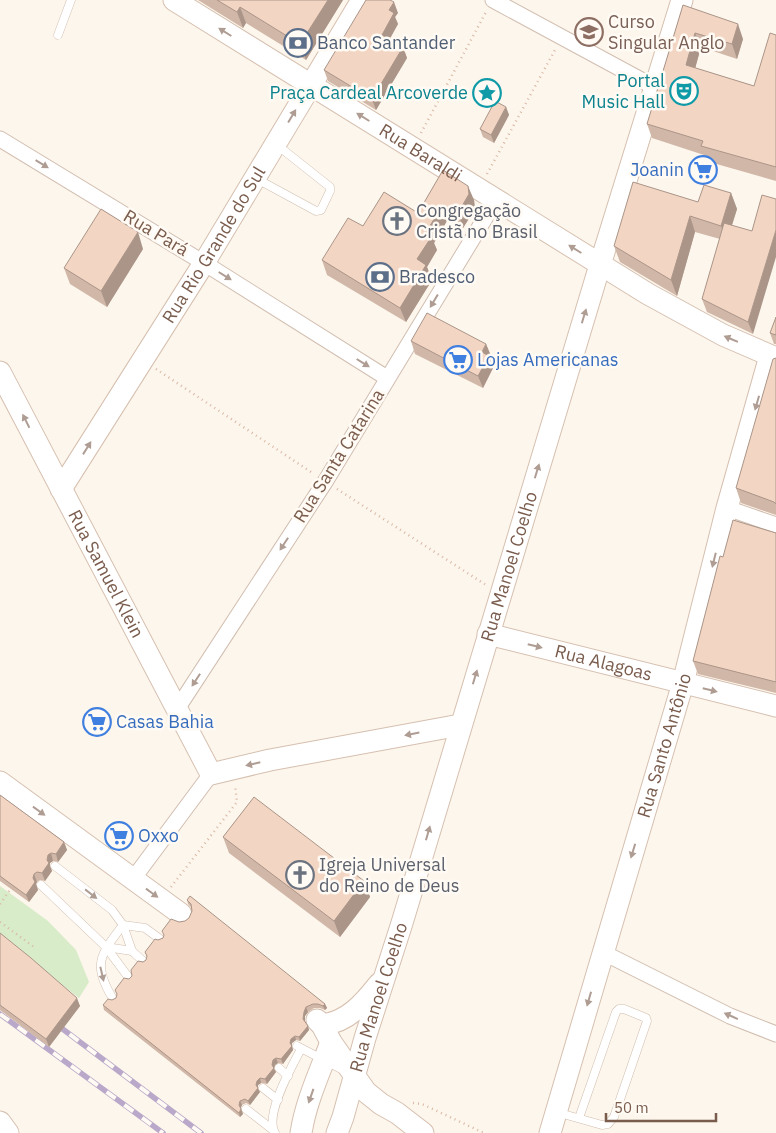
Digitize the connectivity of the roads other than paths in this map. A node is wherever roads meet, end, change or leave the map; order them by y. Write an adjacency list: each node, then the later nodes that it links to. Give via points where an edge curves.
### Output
1 (71, 0): 6 (lane)
2 (174, 0): 7 (street, Rua Baraldi, one-way to 2)
3 (362, 0): 7 (street, Rua Rio Grande do Sul)
4 (682, 0): 8 (street, Rua Manoel Coelho)
5 (491, 4): 8 (street, via 562,37)
6 (58, 35)
7 (311, 85): 10 (street, Rua Rio Grande do Sul, one-way to 7); 12 (street, Rua Baraldi, one-way to 7)
8 (656, 88): 14 (street, Rua Manoel Coelho)
9 (0, 138): 13 (street, Rua Pará, one-way to 13)
10 (276, 144): 11 (street, Rua Rio Grande do Sul); 11 (lane, via 330,187 321,210 316,211)
11 (255, 178): 13 (street, Rua Rio Grande do Sul)
12 (487, 195): 14 (street, Rua Baraldi, one-way to 12); 17 (street, Rua Santa Catarina, one-way to 17)
13 (204, 263): 17 (street, Rua Pará, one-way to 17); 18 (street, Rua Rio Grande do Sul, one-way to 13)
14 (600, 265): 15 (street, Rua Baraldi, one-way to 14, via 689,318); 21 (street, Rua Manoel Coelho, one-way to 14)
15 (773, 357): 19 (street, Rua Santo Antônio, one-way to 19)
16 (0, 372): 18 (street, Rua Samuel Klein, one-way to 16)
17 (387, 378): 24 (street, Rua Santa Catarina, one-way to 24, via 325,482)
18 (61, 489): 24 (street, Rua Samuel Klein)
19 (728, 508): 20 (street); 22 (street, Rua Santo Antônio, one-way to 22)
20 (776, 525)
21 (488, 634): 22 (street, Rua Alagoas, one-way to 22); 25 (street, Rua Manoel Coelho, one-way to 21)
22 (683, 683): 23 (street, Rua Alagoas, one-way to 23); 36 (street, Rua Santo Antônio, one-way to 36)
23 (776, 706)
24 (177, 709): 26 (street, Rua Samuel Klein)
25 (460, 725): 26 (street, one-way to 26); 38 (street, Rua Manoel Coelho, one-way to 25)
26 (211, 774): 29 (street)
27 (0, 782): 29 (street, one-way to 29)
28 (55, 866): 32 (lane, one-way to 32, via 112,910)
29 (133, 879): 31 (street, one-way to 31)
30 (41, 885): 34 (lane)
31 (181, 914)
32 (123, 925): 33 (lane, via 145,928); 34 (lane); 35 (lane)
33 (160, 940)
34 (106, 947): 35 (lane); 39 (lane); 40 (lane, one-way to 40, via 100,964 102,980)
35 (132, 951): 37 (lane)
36 (602, 952): 41 (street, one-way to 36, via 730,1016); 51 (street, Rua Santo Antônio, one-way to 51)
37 (143, 961)
38 (385, 977): 42 (street, via 368,998 351,1014 336,1022); 43 (street, Rua Manoel Coelho)
39 (129, 978)
40 (112, 999)
41 (776, 1034)
42 (324, 1037): 45 (lane, via 299,1047); 46 (street); 58 (street, one-way to 58)
43 (363, 1047): 46 (street, Rua Manoel Coelho); 49 (street, via 375,1082 386,1100)
44 (279, 1068): 45 (lane)
45 (288, 1076): 48 (lane)
46 (354, 1076): 49 (street, via 366,1092); 54 (street, Rua Manoel Coelho)
47 (263, 1088): 48 (lane)
48 (278, 1100): 56 (lane, via 273,1118)
49 (397, 1107): 54 (street, via 363,1106); 55 (street)
50 (246, 1109): 56 (lane)
51 (556, 1112): 52 (lane); 59 (street, Rua Santo Antônio)
52 (579, 1118): 52 (lane, via 602,1125 614,1117 646,1018 624,1009 616,1012)
53 (0, 1122): 57 (street)
54 (340, 1125)
55 (421, 1131)
56 (274, 1132)
57 (8, 1133)
58 (301, 1133)
59 (550, 1133)

